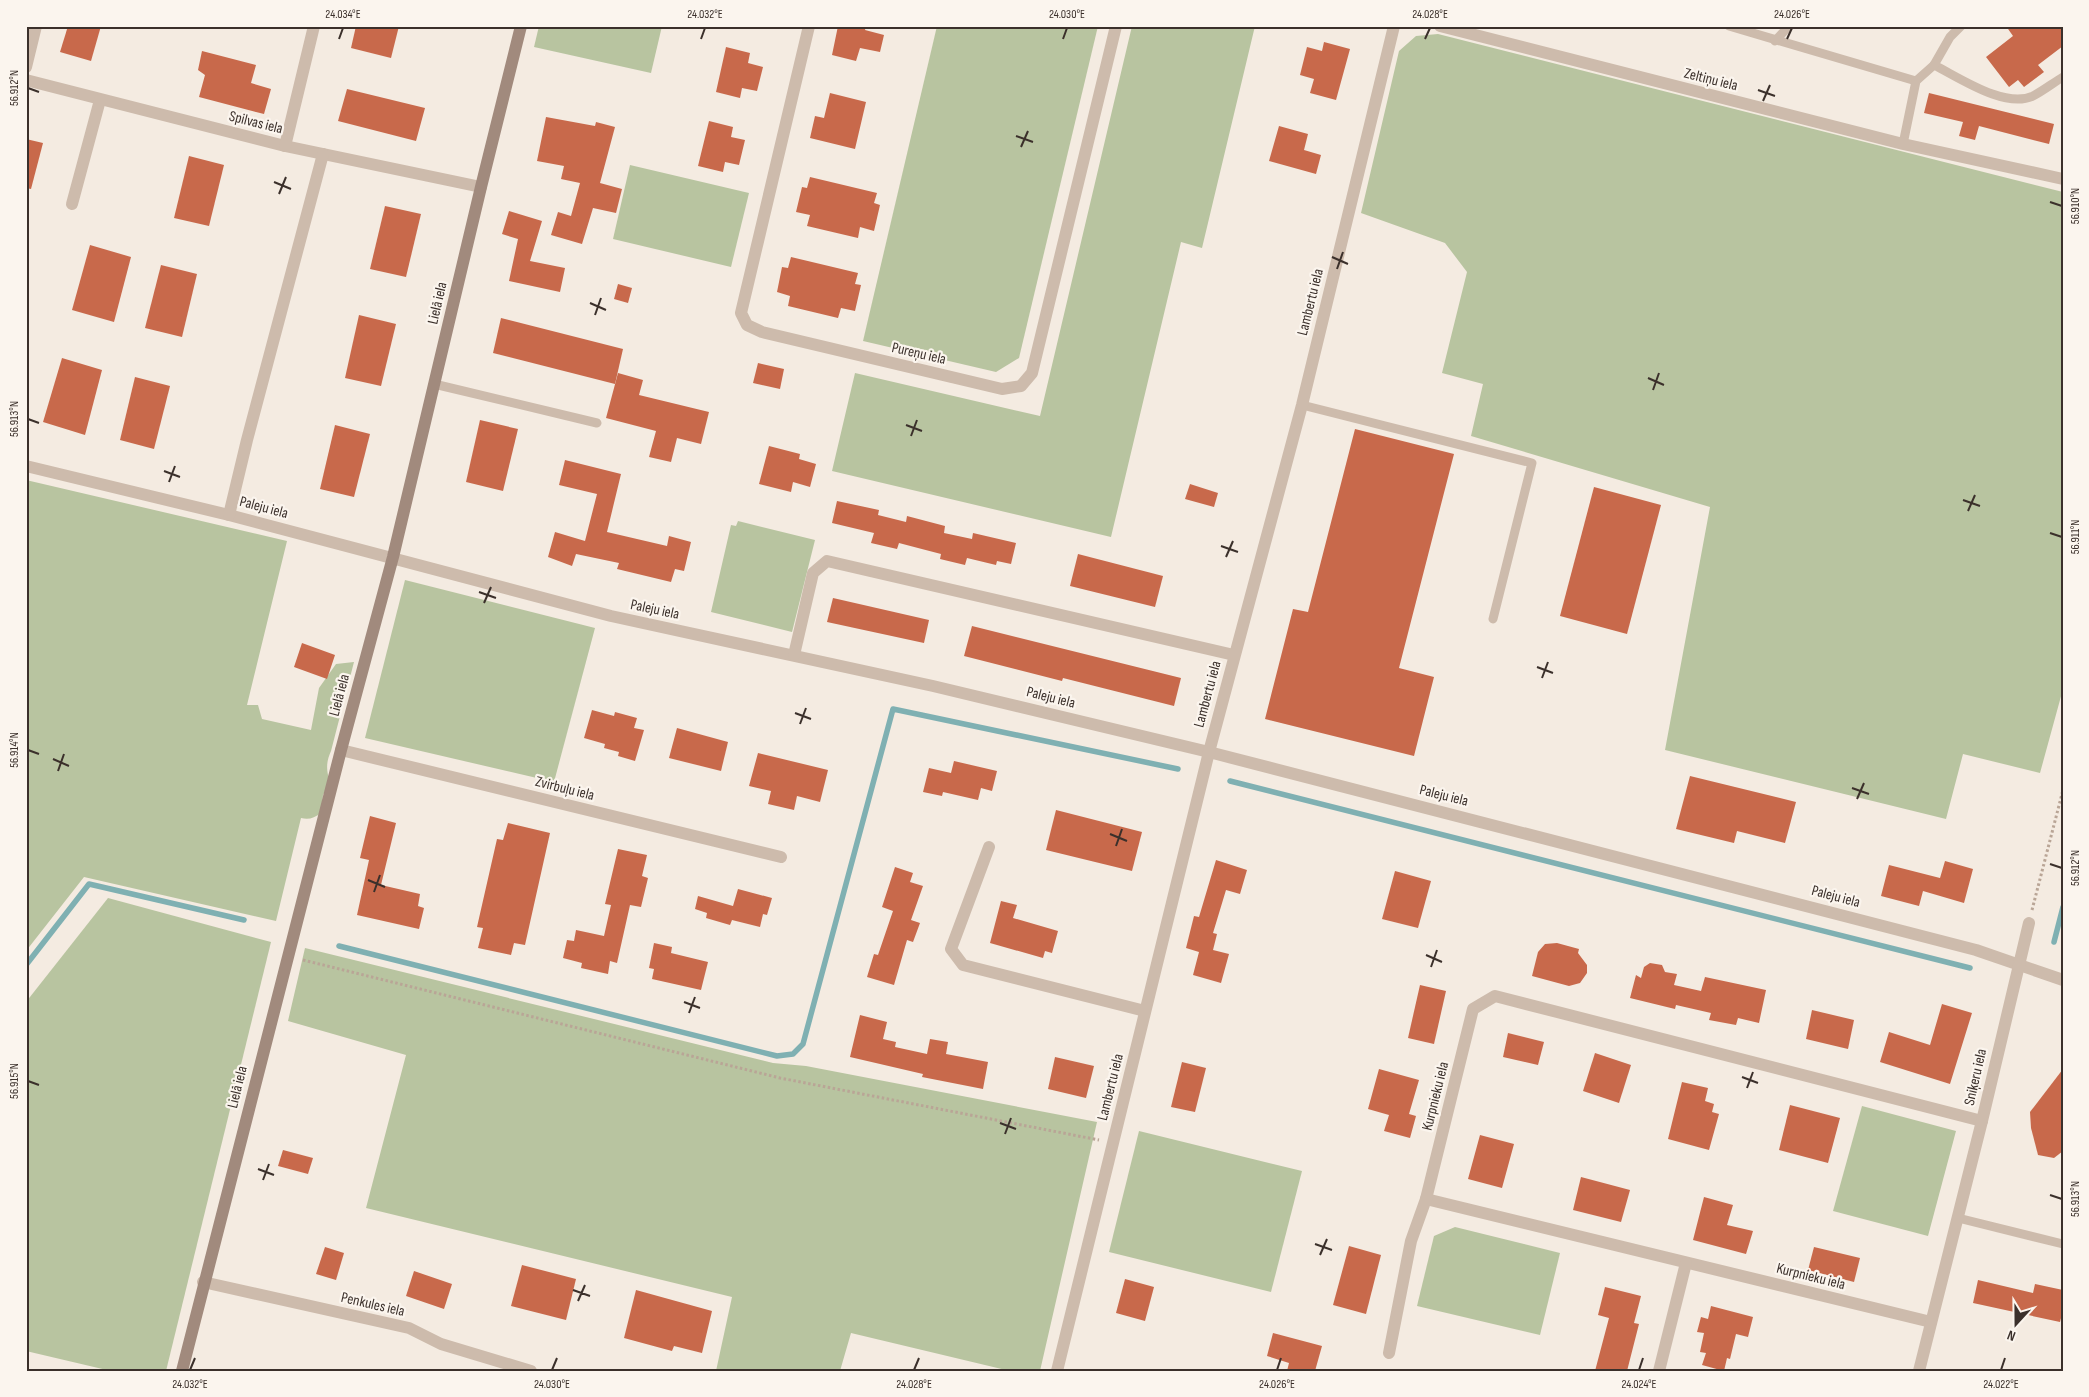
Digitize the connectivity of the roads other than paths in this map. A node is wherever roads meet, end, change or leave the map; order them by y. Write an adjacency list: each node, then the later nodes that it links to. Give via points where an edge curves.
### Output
1 (36, 26): 13 (street)
2 (314, 26): 19 (street)
3 (521, 26): 22 (street, Lielā iela)
4 (809, 26): 5 (street, Pureņu iela, via 742,313 747,325 762,332 1002,389 1021,386 1032,373)
5 (1116, 26)
6 (1394, 26): 25 (street, Lambertu iela)
7 (1440, 26): 18 (street, Zeltiņu iela)
8 (1729, 26): 11 (lane)
9 (1789, 26): 11 (lane)
10 (1961, 26): 12 (lane, via 1950,37)
11 (1775, 41): 16 (lane)
12 (1934, 65): 14 (lane, via 1996,96 2012,100 2032,97); 16 (lane)
13 (26, 67)
14 (2063, 77)
15 (26, 80): 17 (street, Spilvas iela)
16 (1916, 82): 18 (lane)
17 (100, 100): 19 (street, Spilvas iela); 23 (street)
18 (1903, 144): 21 (street, Zeltiņu iela)
19 (285, 146): 20 (street, Spilvas iela)
20 (323, 154): 22 (street, Spilvas iela); 28 (street)
21 (2063, 179)
22 (481, 187): 24 (street, Lielā iela)
23 (72, 204)
24 (434, 384): 26 (lane); 29 (street, Lielā iela)
25 (1302, 405): 30 (lane, via 1532,463); 32 (street, Lambertu iela)
26 (597, 423)
27 (26, 466): 28 (street, Paleju iela)
28 (229, 515): 29 (street, Paleju iela)
29 (393, 557): 31 (street, Paleju iela, via 611,616); 33 (street, Lielā iela)
30 (1492, 620)
31 (794, 655): 32 (street, via 813,573 827,561); 34 (street, Paleju iela)
32 (1234, 655): 34 (street, Lambertu iela)
33 (341, 750): 36 (street, Zvirbuļu iela); 46 (street, Lielā iela)
34 (1208, 752): 38 (street, Paleju iela, via 1976,950); 40 (street, Lambertu iela)
35 (989, 847): 40 (street, via 951,949 963,965)
36 (781, 857)
37 (2029, 923): 38 (street, Sniķeru iela)
38 (2019, 965): 39 (street, Paleju iela); 41 (street, Sniķeru iela)
39 (2063, 980)
40 (1145, 1011): 51 (street, Lambertu iela)
41 (1982, 1122): 42 (street, Kurpnieku iela, via 1495,996 1473,1009); 43 (street, Sniķeru iela)
42 (1426, 1199): 45 (street, Kurpnieku iela); 48 (street, via 1411,1241)
43 (1958, 1218): 44 (lane); 47 (street, Sniķeru iela)
44 (2063, 1244)
45 (1686, 1262): 47 (street, Kurpnieku iela); 52 (street)
46 (203, 1282): 49 (street, Lielā iela); 50 (street, Penkules iela, via 409,1328 441,1344)
47 (1931, 1322): 53 (street, Sniķeru iela)
48 (1390, 1353)
49 (182, 1371)
50 (531, 1371)
51 (1057, 1371)
52 (1659, 1371)
53 (1919, 1371)

